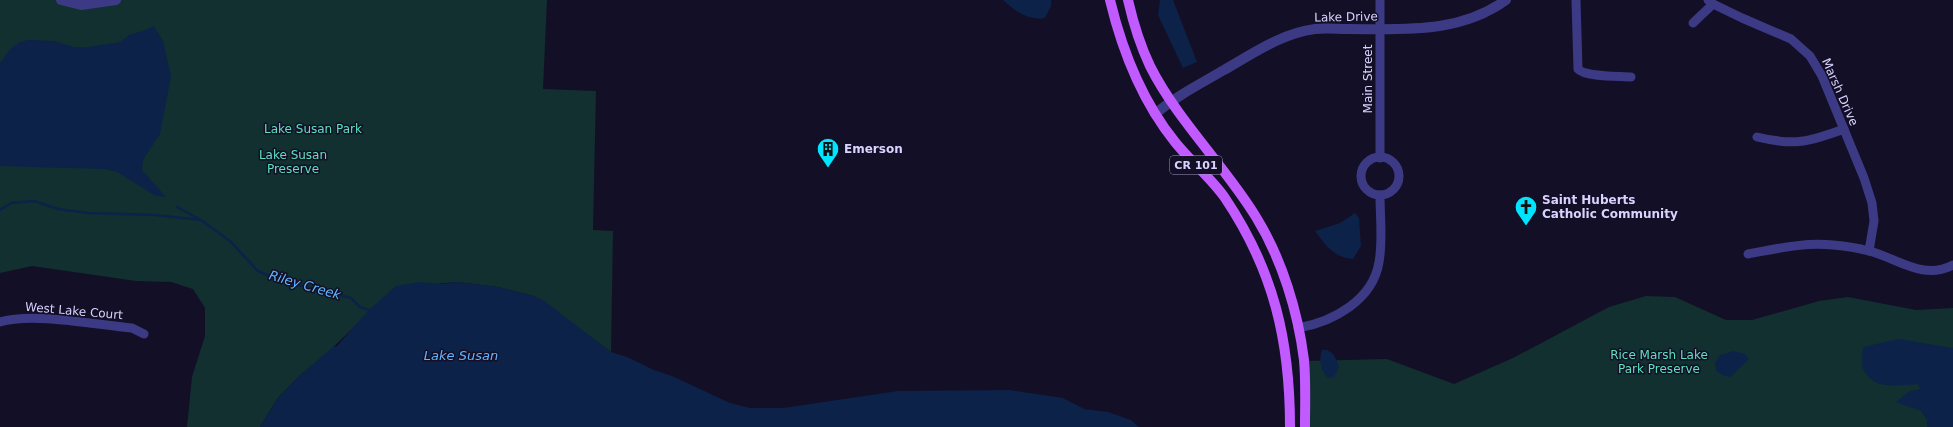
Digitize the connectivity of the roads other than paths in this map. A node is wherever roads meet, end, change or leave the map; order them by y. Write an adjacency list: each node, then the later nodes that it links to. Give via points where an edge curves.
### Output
1 (61, 0): 2 (street, via 81,5)
2 (116, 0)
3 (1110, 0): 13 (main road, CR 101, via 1130,65)
4 (1128, 0): 12 (main road, CR 101, via 1150,66)
5 (1380, 0): 10 (street, Main Street)
6 (1506, 0): 10 (street, Lake Drive, via 1483,14 1445,26 1416,30)
7 (1576, 0): 11 (street, via 1578,69 1588,74)
8 (1710, 2): 9 (street); 14 (street, Marsh Drive, via 1791,39 1810,56 1822,76)
9 (1693, 23)
10 (1380, 29): 12 (street, Lake Drive, via 1315,29 1286,36); 16 (street, Main Street)
11 (1631, 76)
12 (1171, 100): 13 (street, Lake Drive); 22 (main road, CR 101, via 1240,192 1257,219 1280,267)
13 (1155, 114): 24 (main road, CR 101, via 1175,142 1224,197 1263,267 1277,306 1282,330 1290,386)
14 (1844, 129): 15 (street, via 1792,143); 18 (street, Marsh Drive, via 1872,203 1874,221)
15 (1757, 137)
16 (1380, 158): 17 (street, via 1394,164 1398,176 1395,188); 17 (street, via 1370,160 1364,165 1361,174 1366,189 1370,193)
17 (1380, 195): 22 (street, via 1379,264 1366,292 1353,305 1338,314)
18 (1870, 251): 19 (street, via 1832,244 1800,245); 20 (street, via 1924,271 1944,270)
19 (1748, 254)
20 (1953, 265)
21 (0, 322): 23 (street, West Lake Court, via 19,318 46,320 132,328)
22 (1298, 328): 25 (main road, CR 101, via 1304,361)
23 (144, 334)
24 (1290, 427)
25 (1305, 427)

